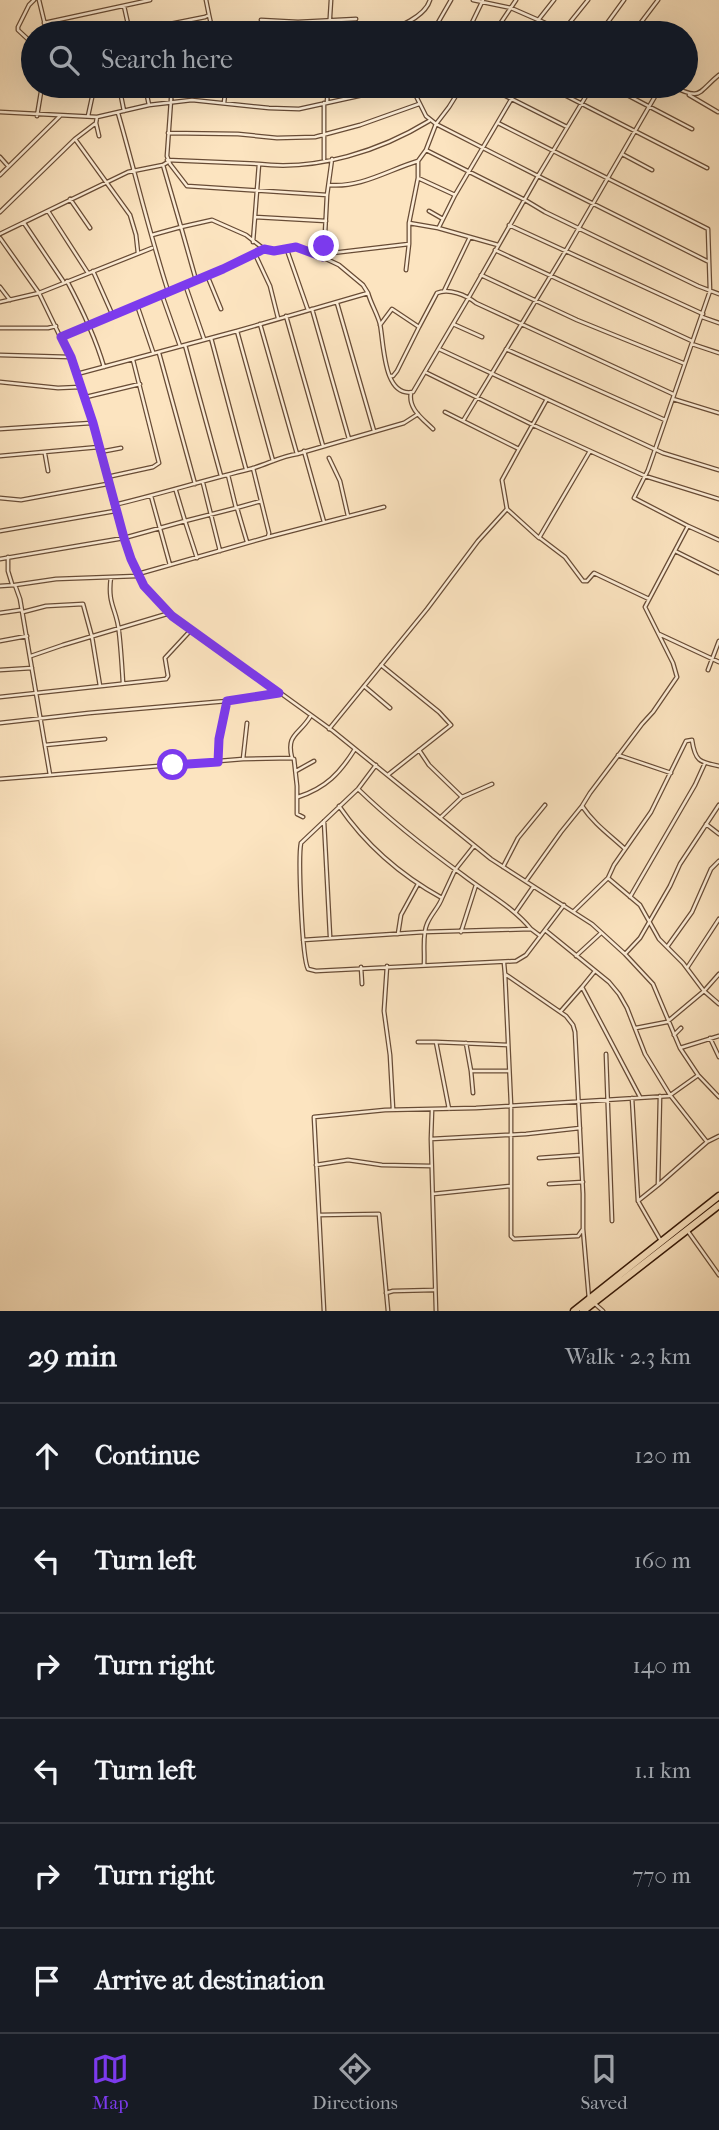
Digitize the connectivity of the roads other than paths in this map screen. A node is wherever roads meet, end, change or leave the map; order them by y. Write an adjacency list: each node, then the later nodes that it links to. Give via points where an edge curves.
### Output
1 (36, 0): 21 (street); 22 (street)
2 (150, 0): 14 (street)
3 (206, 0): 16 (street)
4 (331, 0): 20 (street)
5 (430, 0): 29 (street)
6 (451, 0): 30 (street)
7 (472, 0): 13 (street)
8 (516, 0): 15 (street)
9 (554, 0): 18 (street)
10 (588, 0): 34 (street)
11 (624, 0): 35 (street)
12 (658, 0): 36 (street)
13 (482, 1): 15 (street); 31 (street)
14 (124, 6): 23 (street); 24 (street)
15 (510, 8): 18 (street); 32 (street)
16 (208, 15): 25 (street); 26 (street)
17 (356, 19): 20 (street)
18 (539, 19): 33 (street)
19 (261, 20): 27 (street)
20 (329, 20): 28 (street)
21 (21, 21)
22 (43, 21)
23 (53, 21)
24 (127, 21)
25 (186, 21)
26 (210, 21)
27 (280, 21)
28 (314, 21)
29 (408, 21)
30 (439, 21)
31 (473, 21)
32 (502, 21)
33 (543, 21)
34 (571, 21)
35 (609, 21)
36 (642, 21)
37 (718, 74): 38 (street)
38 (698, 93)
39 (40, 98): 66 (street)
40 (92, 98): 68 (street)
41 (121, 98): 62 (street)
42 (148, 98): 60 (street)
43 (171, 98): 55 (street)
44 (225, 98): 56 (street)
45 (327, 98): 57 (street)
46 (349, 98): 57 (street)
47 (416, 98): 59 (street)
48 (455, 98): 73 (street)
49 (572, 98): 58 (street)
50 (586, 98): 58 (street)
51 (634, 98): 61 (street)
52 (655, 98): 61 (street)
53 (694, 98): 64 (street)
54 (511, 99): 72 (street); 74 (street)
55 (171, 102): 56 (street); 60 (street); 77 (street)
56 (224, 103): 57 (street, via 299,109)
57 (326, 103): 78 (street)
58 (583, 103): 74 (street); 76 (street)
59 (419, 104): 70 (street); 78 (street)
60 (149, 105): 62 (street)
61 (650, 106): 75 (street); 76 (street)
62 (124, 111): 65 (street)
63 (0, 112): 66 (street)
64 (718, 112)
65 (118, 113): 69 (street); 95 (street)
66 (37, 116): 67 (street)
67 (60, 116): 68 (street); 91 (street)
68 (88, 116): 69 (street)
69 (97, 117): 71 (street)
70 (430, 120): 73 (street); 86 (street, via 387,144)
71 (96, 123): 79 (street); 80 (street)
72 (498, 123): 81 (street); 83 (street)
73 (436, 124): 81 (street); 82 (street)
74 (567, 127): 83 (street)
75 (692, 129)
76 (635, 130): 84 (street); 93 (street)
77 (168, 133): 78 (street, via 277,138); 88 (street)
78 (325, 133): 87 (street)
79 (99, 136)
80 (75, 139): 101 (street); 111 (street)
81 (482, 148): 96 (street); 98 (street)
82 (426, 150): 89 (street); 96 (street)
83 (552, 151): 98 (street); 100 (street)
84 (621, 154): 94 (street); 100 (street)
85 (0, 157): 91 (street)
86 (332, 159): 87 (street); 102 (street)
87 (324, 160): 90 (street, via 295,166)
88 (168, 161): 90 (street); 92 (street); 103 (street, via 187,186)
89 (418, 161): 99 (street); 102 (street, via 367,181)
90 (259, 164): 103 (street)
91 (8, 166): 97 (street)
92 (163, 166): 95 (street); 119 (street)
93 (707, 168)
94 (652, 170)
95 (135, 171): 101 (street); 123 (street)
96 (468, 172): 105 (street); 107 (street)
97 (0, 175)
98 (538, 176): 107 (street); 108 (street)
99 (418, 178): 105 (street); 116 (street)
100 (607, 180): 108 (street); 136 (street, via 707,228)
101 (107, 181): 106 (street); 133 (street, via 130,215)
102 (329, 185): 104 (street)
103 (256, 191): 104 (street); 112 (street)
104 (327, 195): 114 (street)
105 (455, 195): 113 (street)
106 (70, 199): 109 (street); 118 (street)
107 (524, 200): 117 (street); 121 (street)
108 (593, 203): 121 (street); 136 (street)
109 (47, 210): 115 (street); 138 (street)
110 (429, 211): 113 (street)
111 (0, 212)
112 (255, 217): 114 (street); 125 (street)
113 (443, 219): 120 (street)
114 (326, 222): 135 (street)
115 (23, 223): 122 (street); 143 (street)
116 (409, 223): 120 (street); 126 (street)
117 (509, 225): 127 (street); 132 (street)
118 (90, 228)
119 (181, 228): 123 (street); 125 (street, via 212,220); 142 (street)
120 (438, 228): 124 (street)
121 (579, 228): 132 (street); 148 (street)
122 (0, 236): 149 (street)
123 (151, 236): 128 (street)
124 (470, 237): 127 (street); 147 (street)
125 (253, 242): 129 (street)
126 (409, 244): 135 (street); 137 (street)
127 (498, 245): 131 (street)
128 (153, 247): 133 (street); 146 (street)
129 (264, 249): 130 (street); 134 (street)
130 (287, 249): 135 (street, via 303,248); 160 (street)
131 (495, 250): 140 (street); 141 (street)
132 (565, 252): 141 (street); 163 (street)
133 (138, 253): 138 (street)
134 (254, 254): 139 (street); 164 (street, via 270,286)
135 (323, 255): 150 (street)
136 (709, 262): 148 (street)
137 (405, 270)
138 (91, 272): 143 (street); 161 (street)
139 (207, 275): 142 (street); 159 (street)
140 (481, 275): 153 (street); 155 (street)
141 (550, 276): 155 (street); 179 (street)
142 (196, 280): 144 (street)
143 (65, 281): 149 (street); 171 (street)
144 (185, 284): 146 (street); 178 (street)
145 (0, 287): 154 (street)
146 (168, 291): 152 (street)
147 (444, 291): 153 (street); 172 (street, via 438,293)
148 (710, 291): 151 (street); 163 (street)
149 (39, 293): 154 (street); 170 (street)
150 (368, 293): 157 (street); 169 (street)
151 (719, 294)
152 (162, 295): 158 (street); 181 (street)
153 (469, 298): 167 (street); 168 (street)
154 (10, 300): 156 (street)
155 (535, 300): 168 (street); 190 (street)
156 (0, 302)
157 (336, 302): 160 (street); 213 (street)
158 (137, 305): 161 (street); 185 (street)
159 (221, 309)
160 (310, 309): 162 (street); 214 (street)
161 (113, 316): 171 (street)
162 (286, 316): 164 (street); 215 (street)
163 (702, 316): 165 (street); 179 (street)
164 (278, 318): 166 (street)
165 (719, 323)
166 (260, 324): 174 (street); 223 (street)
167 (453, 324): 176 (street); 182 (street)
168 (521, 324): 183 (street); 200 (street)
169 (380, 325): 172 (street, via 392,309); 195 (street)
170 (56, 326): 173 (street); 175 (street)
171 (89, 326): 175 (street); 191 (street)
172 (419, 327): 195 (street, via 397,371)
173 (0, 328)
174 (237, 331): 177 (street); 226 (street)
175 (61, 337): 188 (street)
176 (482, 337)
177 (211, 338): 178 (street); 228 (street)
178 (204, 339): 180 (street)
179 (692, 343): 186 (street); 190 (street)
180 (185, 345): 181 (street); 232 (street)
181 (180, 346): 184 (street)
182 (439, 349): 192 (street); 194 (street)
183 (506, 349): 194 (street); 207 (street)
184 (159, 352): 185 (street); 237 (street)
185 (154, 353): 189 (street)
186 (719, 353)
187 (0, 355): 188 (street)
188 (71, 357): 193 (street)
189 (133, 359): 191 (street); 197 (street)
190 (684, 364): 200 (street)
191 (104, 367): 193 (street)
192 (425, 372): 199 (street); 202 (street)
193 (77, 374): 198 (street)
194 (492, 374): 202 (street); 203 (street)
195 (389, 376): 199 (street, via 399,389)
196 (0, 382): 198 (street)
197 (140, 384): 201 (street); 234 (street, via 159,463)
198 (81, 387): 201 (street)
199 (411, 393): 206 (street)
200 (674, 397): 205 (street); 207 (street)
201 (84, 398): 209 (street)
202 (477, 398): 208 (street); 210 (street)
203 (547, 398): 210 (street); 218 (street)
204 (445, 412): 208 (street)
205 (719, 413)
206 (418, 414): 212 (street); 213 (street)
207 (665, 420): 218 (street)
208 (463, 421): 217 (street)
209 (93, 423): 211 (street); 219 (street)
210 (533, 425): 217 (street); 221 (street)
211 (0, 429)
212 (433, 429)
213 (374, 431): 214 (street)
214 (349, 439): 215 (street)
215 (323, 446): 220 (street)
216 (121, 448): 219 (street)
217 (519, 449): 246 (street, via 502,480)
218 (655, 449): 229 (street); 233 (street)
219 (99, 450): 222 (street); 234 (street)
220 (304, 451): 223 (street); 251 (street)
221 (590, 451): 233 (street); 257 (street)
222 (45, 453): 224 (street); 230 (street)
223 (297, 454): 226 (street)
224 (0, 456)
225 (329, 458): 249 (street)
226 (273, 461): 227 (street)
227 (253, 468): 228 (street); 242 (street)
228 (246, 469): 231 (street)
229 (719, 470)
230 (48, 471)
231 (228, 474): 232 (street); 245 (street)
232 (220, 476): 235 (street)
233 (645, 476): 241 (street); 252 (street, via 635,499)
234 (107, 477): 236 (street)
235 (203, 482): 237 (street); 248 (street)
236 (108, 484): 240 (street, via 20,500); 243 (street)
237 (195, 484): 238 (street)
238 (175, 490): 239 (street); 250 (street)
239 (151, 496): 243 (street); 253 (street)
240 (0, 498)
241 (719, 499)
242 (261, 501): 245 (street); 255 (street)
243 (114, 505): 247 (street)
244 (384, 507): 249 (street)
245 (237, 508): 248 (street); 259 (street)
246 (508, 509): 257 (street); 285 (street)
247 (115, 511): 254 (street); 256 (street)
248 (211, 515): 250 (street); 260 (street)
249 (348, 516): 251 (street)
250 (185, 521): 253 (street); 263 (street)
251 (324, 523): 255 (street)
252 (688, 526): 258 (street); 261 (street)
253 (159, 528): 256 (street); 265 (street)
254 (0, 531)
255 (268, 537): 259 (street)
256 (124, 538): 262 (street); 267 (street)
257 (539, 538): 271 (street, via 565,557 583,581 594,573)
258 (719, 540)
259 (247, 543): 260 (street)
260 (220, 551): 263 (street)
261 (675, 551): 266 (street); 271 (street)
262 (8, 557): 264 (street); 269 (street)
263 (197, 558): 265 (street)
264 (0, 559)
265 (170, 565): 267 (street)
266 (719, 573)
267 (138, 575): 268 (street); 274 (street)
268 (111, 577): 269 (street); 275 (street, via 108,592)
269 (14, 585): 270 (street); 272 (street)
270 (0, 586)
271 (649, 599): 277 (street, via 645,609)
272 (22, 611): 273 (street); 278 (street); 279 (street, via 81,603)
273 (0, 613)
274 (170, 613): 275 (street); 276 (street)
275 (119, 629): 279 (street); 289 (street)
276 (191, 630): 289 (street, via 165,658 166,679); 293 (street)
277 (659, 634): 283 (street); 306 (street, via 677,677)
278 (27, 636): 280 (street); 282 (street)
279 (92, 637): 282 (street); 290 (street)
280 (0, 641)
281 (719, 641): 283 (street)
282 (31, 656): 286 (street)
283 (712, 659): 284 (street); 288 (street)
284 (719, 662)
285 (381, 666): 291 (street); 305 (street, via 451,724)
286 (32, 667): 287 (street); 292 (street)
287 (0, 670)
288 (708, 670)
289 (123, 683): 290 (street)
290 (100, 686): 292 (street)
291 (363, 686): 296 (street); 301 (street)
292 (35, 693): 294 (street); 298 (street)
293 (279, 693): 295 (street); 297 (street)
294 (0, 696)
295 (227, 701): 298 (street); 310 (street)
296 (390, 708)
297 (310, 716): 301 (street); 307 (street, via 290,740)
298 (41, 719): 299 (street); 303 (street)
299 (0, 723)
300 (247, 723): 308 (street)
301 (329, 729): 304 (street)
302 (105, 739): 303 (street)
303 (45, 746): 317 (street)
304 (355, 749): 312 (street); 321 (street, via 325,785)
305 (419, 750): 316 (street); 322 (street)
306 (618, 755): 315 (street); 326 (street)
307 (292, 758): 308 (street); 314 (street)
308 (243, 759): 310 (street)
309 (314, 761): 314 (street)
310 (218, 762): 317 (street)
311 (705, 763): 313 (street); 315 (street, via 694,755 692,742 687,740); 342 (street)
312 (376, 765): 316 (street); 320 (street)
313 (719, 766)
314 (296, 771): 321 (street)
315 (671, 773): 333 (street)
316 (388, 774): 328 (street)
317 (50, 775): 318 (street)
318 (0, 779)
319 (492, 785): 322 (street)
320 (358, 789): 325 (street); 336 (street)
321 (298, 797): 327 (street, via 297,814)
322 (462, 797): 328 (street)
323 (545, 805): 335 (street, via 518,838)
324 (719, 805): 330 (street)
325 (339, 806): 329 (street); 339 (street, via 368,841)
326 (582, 806): 333 (street, via 596,825); 338 (street)
327 (303, 817)
328 (440, 818): 332 (street)
329 (324, 821): 356 (street); 357 (street, via 300,848)
330 (706, 824): 331 (street); 348 (street)
331 (719, 834)
332 (474, 845): 335 (street); 336 (street)
333 (625, 849): 337 (street)
334 (719, 861): 358 (street)
335 (503, 867): 338 (street)
336 (455, 870): 340 (street); 343 (street)
337 (608, 878): 342 (street); 345 (street)
338 (526, 881): 341 (street)
339 (418, 884): 343 (street); 354 (street, via 401,915)
340 (476, 885): 346 (street); 351 (street)
341 (533, 886): 344 (street); 346 (street)
342 (630, 897): 348 (street, via 645,910)
343 (442, 898): 352 (street)
344 (564, 905): 345 (street); 350 (street)
345 (574, 911): 353 (street)
346 (515, 913): 349 (street)
347 (719, 919): 365 (street)
348 (649, 923): 358 (street); 359 (street)
349 (531, 929): 351 (street); 355 (street)
350 (545, 930): 355 (street); 360 (street)
351 (461, 932): 352 (street)
352 (424, 933): 354 (street); 362 (street)
353 (601, 933): 359 (street); 360 (street)
354 (398, 934): 356 (street)
355 (540, 936): 361 (street, via 522,959)
356 (330, 938): 357 (street)
357 (303, 940): 364 (street, via 307,969)
358 (667, 947): 365 (street)
359 (625, 954): 374 (street, via 655,988)
360 (576, 956): 366 (street)
361 (504, 963): 362 (street); 367 (street)
362 (424, 965): 363 (street)
363 (387, 966): 364 (street); 399 (street, via 384,1011)
364 (361, 967): 369 (street)
365 (687, 968): 371 (street)
366 (596, 971): 370 (street); 375 (street, via 619,994)
367 (505, 974): 373 (street); 383 (street)
368 (719, 974): 371 (street)
369 (362, 984)
370 (582, 988): 373 (street); 392 (street)
371 (704, 991): 372 (street); 374 (street)
372 (719, 1004)
373 (560, 1012): 397 (street, via 575,1032)
374 (667, 1022): 375 (street); 377 (street)
375 (635, 1028): 391 (street)
376 (681, 1028): 377 (street)
377 (674, 1035): 384 (street)
378 (719, 1036): 379 (street)
379 (710, 1038): 384 (street); 386 (street)
380 (418, 1042): 381 (street)
381 (436, 1042): 382 (street); 401 (street)
382 (466, 1043): 383 (street); 387 (street)
383 (508, 1045): 388 (street)
384 (680, 1048): 389 (street)
385 (606, 1054): 396 (street)
386 (719, 1057)
387 (471, 1071): 388 (street); 390 (street)
388 (509, 1071): 398 (street)
389 (698, 1075): 391 (street); 394 (street)
390 (473, 1093)
391 (670, 1096): 393 (street); 406 (street)
392 (640, 1097): 393 (street); 395 (street)
393 (660, 1097): 414 (street)
394 (719, 1097)
395 (632, 1098): 396 (street); 417 (street)
396 (607, 1099): 397 (street); 420 (street)
397 (579, 1101): 398 (street); 402 (street)
398 (511, 1105): 401 (street); 403 (street)
399 (393, 1109): 400 (street); 409 (street, via 314,1117)
400 (432, 1109): 401 (street); 405 (street)
401 (449, 1109)
402 (580, 1128): 403 (street); 407 (street)
403 (510, 1134): 405 (street); 413 (street)
404 (719, 1136): 406 (street)
405 (431, 1139): 410 (street)
406 (707, 1142): 414 (street)
407 (581, 1155): 408 (street); 411 (street)
408 (538, 1158)
409 (316, 1165): 410 (street, via 348,1160); 419 (street)
410 (432, 1166): 415 (street)
411 (583, 1182): 412 (street); 421 (street)
412 (549, 1184)
413 (511, 1185): 415 (street); 423 (street, via 511,1238)
414 (658, 1185): 417 (street)
415 (433, 1194): 427 (street)
416 (719, 1196): 425 (highway)
417 (638, 1201): 425 (street)
418 (719, 1205): 422 (highway)
419 (319, 1215): 428 (street, via 378,1213); 430 (street)
420 (612, 1221)
421 (583, 1229): 423 (street); 424 (street)
422 (687, 1230): 425 (highway); 426 (street)
423 (578, 1236): 424 (street)
424 (584, 1241): 429 (street)
425 (659, 1246): 429 (highway)
426 (719, 1275)
427 (435, 1290): 428 (street); 432 (street)
428 (386, 1293): 431 (street)
429 (591, 1301): 433 (highway); 434 (highway); 435 (street)
430 (324, 1311)
431 (388, 1311)
432 (436, 1311)
433 (574, 1311)
434 (583, 1311)
435 (603, 1311)

